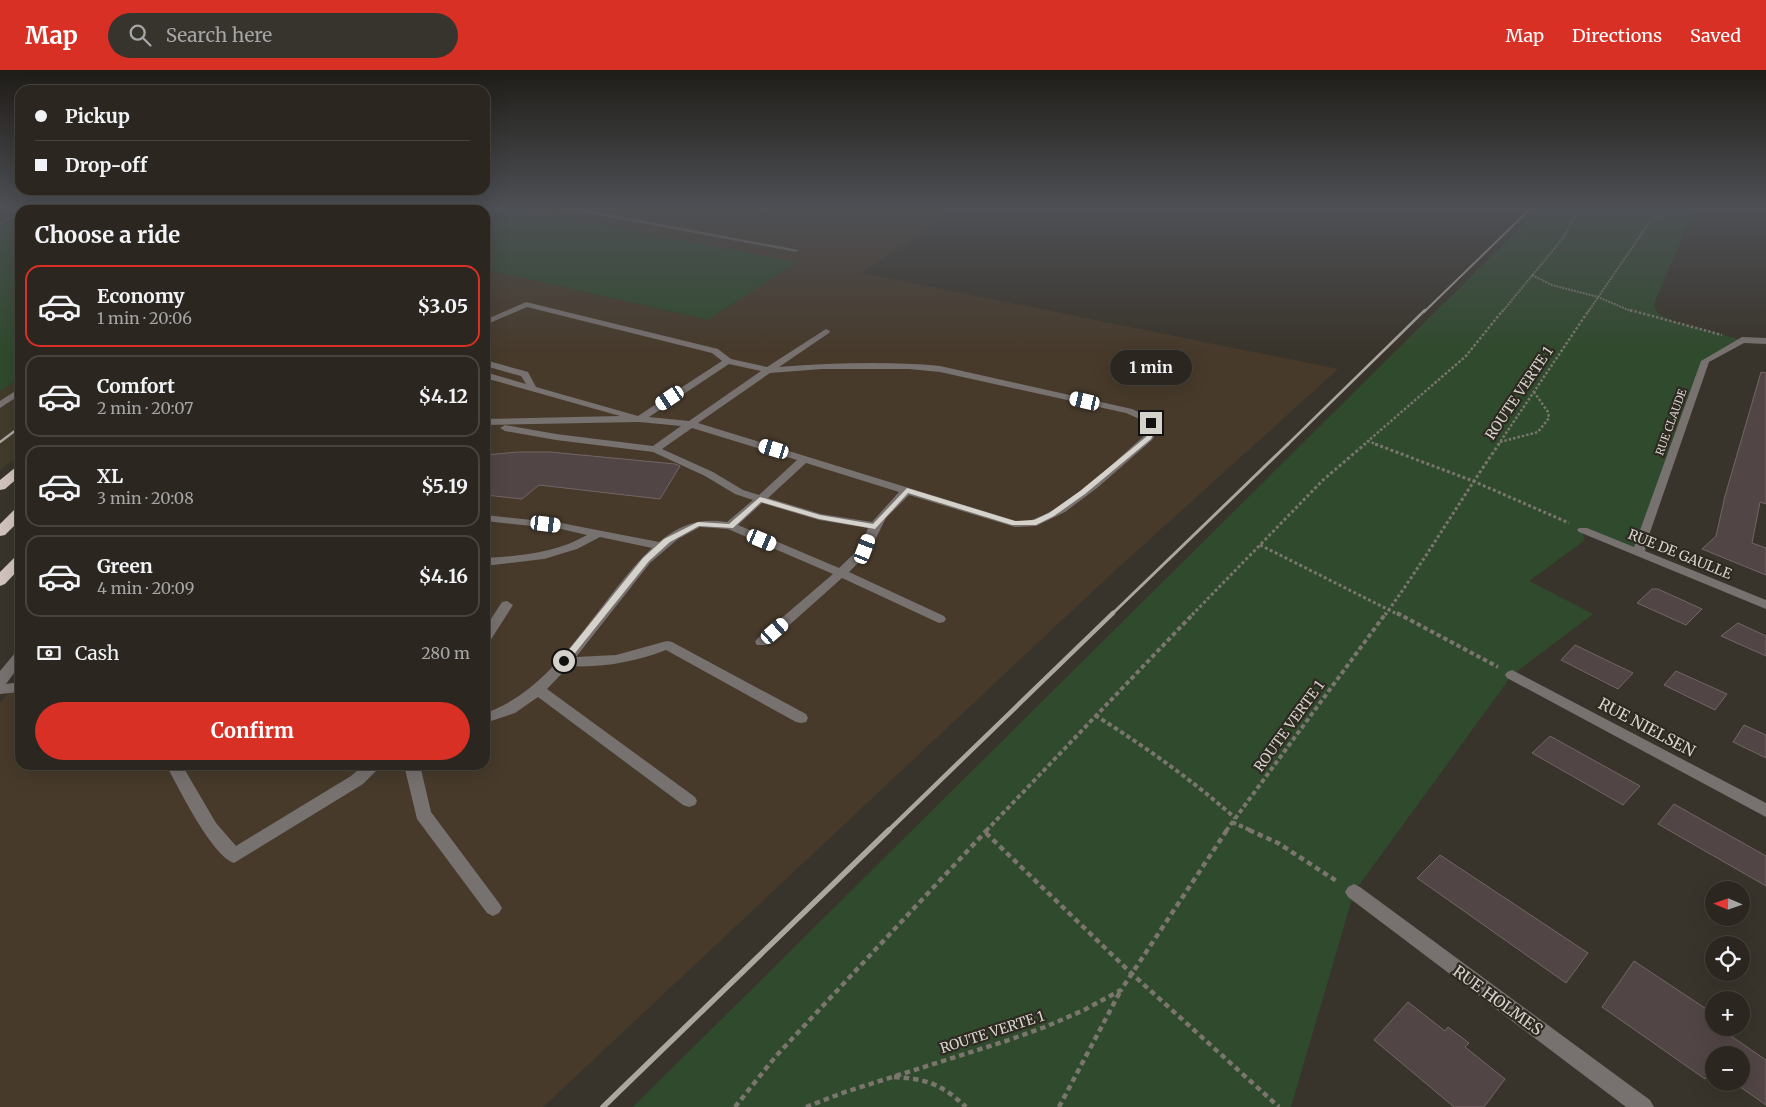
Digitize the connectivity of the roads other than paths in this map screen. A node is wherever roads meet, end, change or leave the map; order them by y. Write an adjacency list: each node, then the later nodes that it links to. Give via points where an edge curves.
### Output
1 (490, 321): 4 (street, via 526,304 715,351)
2 (826, 331): 6 (street)
3 (1766, 341): 29 (street, RUE CLAUDE, via 1742,340 1706,362)
4 (728, 361): 6 (street); 11 (street)
5 (490, 364): 8 (street, via 525,374)
6 (768, 370): 14 (street); 19 (street, via 822,366 940,369 1129,411 1145,417 1153,429 1148,438 1082,493 1036,523 1015,524)
7 (490, 376): 8 (street)
8 (533, 389): 11 (street)
9 (15, 394): 10 (street)
10 (0, 405)
11 (639, 420): 12 (street); 14 (street)
12 (490, 423)
13 (490, 424): 15 (street, via 556,437)
14 (690, 424): 15 (street); 16 (street)
15 (656, 449): 20 (street)
16 (805, 459): 19 (street); 20 (street)
17 (15, 474): 18 (highway)
18 (0, 486)
19 (907, 490): 24 (street)
20 (760, 500): 23 (street); 24 (street, via 819,517)
21 (15, 517): 26 (highway)
22 (490, 519): 27 (street)
23 (730, 526): 28 (street, via 698,524); 32 (street)
24 (875, 526): 32 (street, via 865,549)
25 (1583, 530): 29 (street, RUE DE GAULLE)
26 (0, 532)
27 (599, 533): 28 (street); 30 (street, via 565,550)
28 (660, 546): 39 (street)
29 (1639, 554): 35 (street, RUE DE GAULLE)
30 (490, 562)
31 (15, 565): 33 (highway)
32 (841, 573): 36 (street); 38 (street)
33 (0, 581)
34 (506, 605): 37 (street)
35 (1766, 605)
36 (939, 618)
37 (490, 630)
38 (762, 642)
39 (564, 661): 45 (street); 47 (street, via 590,663 624,659 667,645)
40 (15, 662): 42 (street)
41 (1512, 675): 52 (street, RUE NIELSEN)
42 (0, 681)
43 (15, 688): 44 (street)
44 (0, 689)
45 (537, 689): 46 (street, via 512,708); 51 (street)
46 (490, 716)
47 (801, 718)
48 (177, 770): 49 (street, via 210,828 234,856)
49 (368, 770)
50 (413, 770): 54 (street, via 423,814)
51 (689, 801)
52 (1766, 810)
53 (1354, 892): 55 (street, RUE HOLMES)
54 (493, 908)
55 (1643, 1107)

